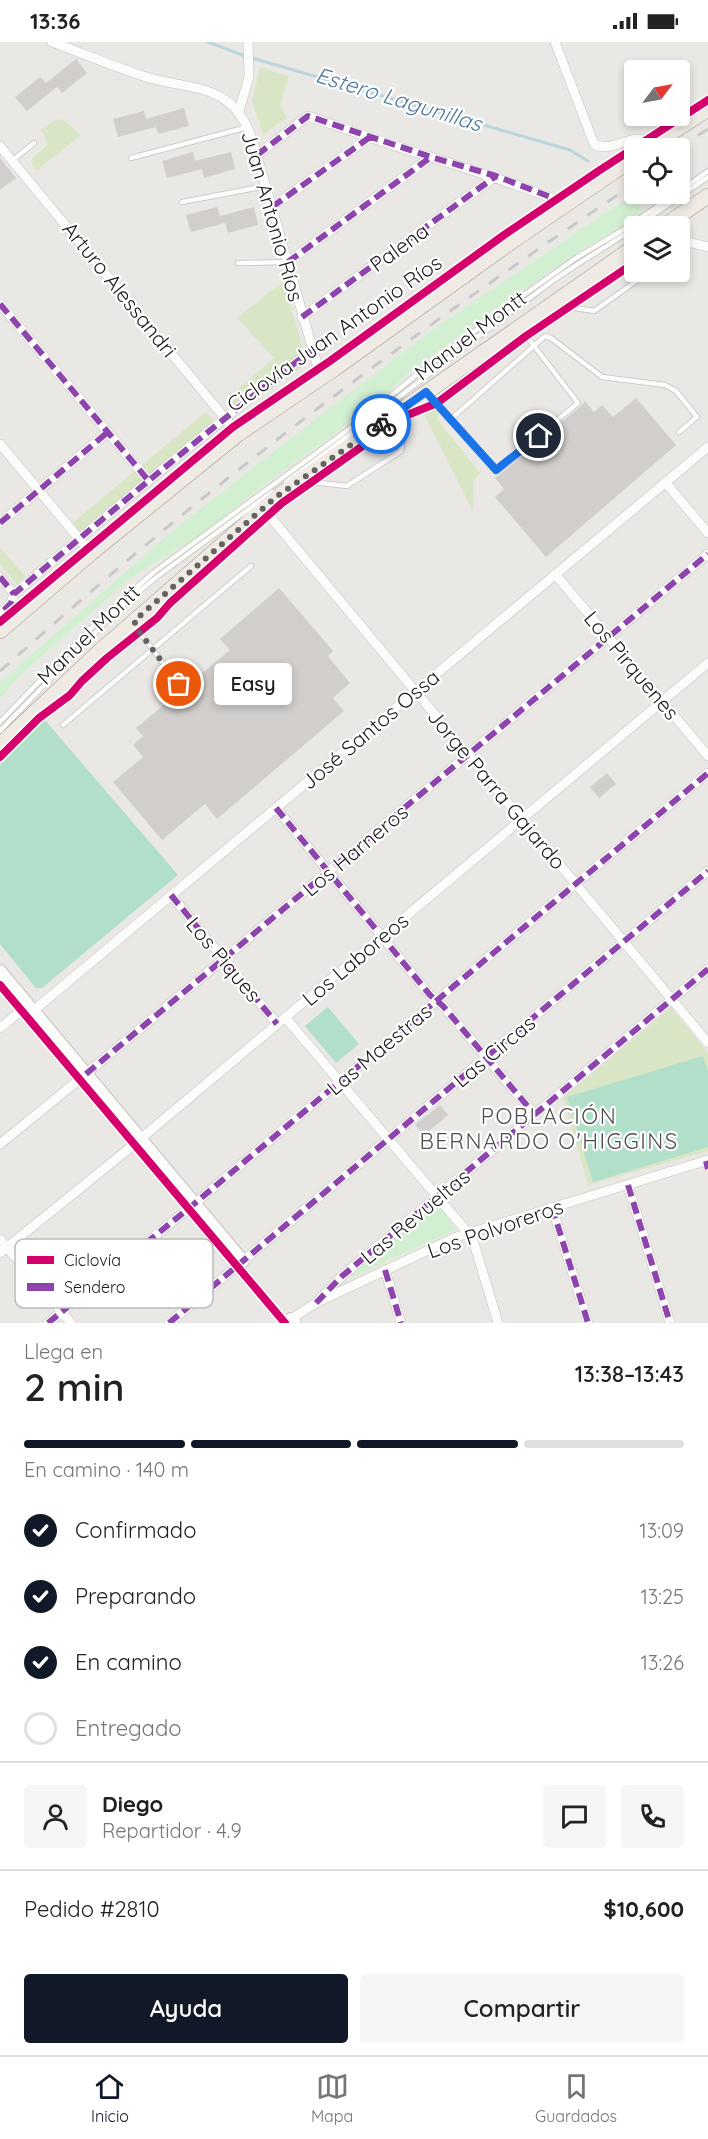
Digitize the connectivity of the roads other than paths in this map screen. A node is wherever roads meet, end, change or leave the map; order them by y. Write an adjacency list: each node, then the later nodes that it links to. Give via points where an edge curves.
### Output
1 (52, 42): 5 (street, Juan Antonio Ríos, via 146,77 204,89)
2 (248, 42): 5 (street, via 248,84)
3 (555, 42): 10 (street, via 594,144 606,147)
4 (708, 109): 8 (main road)
5 (238, 111): 6 (street, Juan Antonio Ríos)
6 (248, 127): 12 (street, Juan Antonio Ríos); 14 (lane)
7 (370, 137): 12 (street, via 308,116); 13 (street); 26 (street)
8 (664, 138)
9 (34, 143): 15 (lane)
10 (624, 143)
11 (0, 146): 15 (street, Arturo Alessandri)
12 (257, 155): 21 (street, Juan Antonio Ríos)
13 (431, 157): 18 (street); 33 (street)
14 (131, 158)
15 (13, 160): 45 (street, Arturo Alessandri)
16 (624, 165): 24 (main road)
17 (708, 171): 20 (lane, Manuel Montt)
18 (496, 176): 24 (street); 38 (street, Palena)
19 (708, 177): 27 (lane, Manuel Montt)
20 (690, 184)
21 (266, 186): 23 (lane); 26 (street, Juan Antonio Ríos)
22 (708, 196): 28 (main road)
23 (182, 202)
24 (566, 204): 42 (main road)
25 (660, 204): 75 (lane, Manuel Montt, via 518,299 154,572 94,624)
26 (272, 207): 33 (street, Juan Antonio Ríos)
27 (652, 216)
28 (680, 216)
29 (624, 235): 77 (lane, Manuel Montt, via 518,307 158,576 108,618)
30 (690, 242): 31 (street)
31 (708, 247)
32 (624, 254): 37 (main road, Manuel Montt)
33 (288, 262): 34 (lane); 38 (street, Juan Antonio Ríos)
34 (238, 263)
35 (635, 282): 37 (lane, via 594,311)
36 (0, 304): 47 (street)
37 (553, 304): 39 (main road, Manuel Montt)
38 (302, 317): 41 (street, Juan Antonio Ríos)
39 (519, 327): 40 (lane); 43 (main road, Manuel Montt)
40 (535, 346): 46 (lane); 46 (lane, via 578,403 558,421 496,470); 48 (lane, via 545,336 602,377 665,385 676,391 697,417)
41 (312, 350): 42 (street, Juan Antonio Ríos); 45 (street)
42 (321, 378): 49 (main road)
43 (426, 392): 44 (main road, Manuel Montt); 46 (lane)
44 (405, 407): 52 (main road, Manuel Montt); 52 (lane, via 401,451 347,486 312,482)
45 (225, 417): 49 (street, Arturo Alessandri); 53 (street)
46 (451, 419)
47 (108, 432): 53 (street); 55 (street)
48 (678, 432)
49 (238, 434): 60 (main road)
50 (0, 444): 55 (street)
51 (708, 447): 54 (street, José Santos Ossa)
52 (306, 477): 56 (main road, Manuel Montt)
53 (148, 480): 59 (street)
54 (665, 482): 58 (street); 63 (street, José Santos Ossa)
55 (39, 490): 57 (street); 59 (street)
56 (263, 508): 67 (main road, Manuel Montt); 73 (street, Jorge Parra Gajardo)
57 (0, 523)
58 (708, 533)
59 (79, 539): 60 (street); 65 (street)
60 (91, 554): 68 (main road)
61 (708, 554): 69 (street, Los Harneros)
62 (251, 566): 70 (lane)
63 (555, 574): 69 (street, Los Pirquenes); 73 (street, José Santos Ossa)
64 (0, 577): 65 (street)
65 (14, 594): 66 (street)
66 (0, 613)
67 (134, 621): 70 (lane); 78 (main road, Manuel Montt)
68 (0, 631)
69 (609, 637): 74 (street, Los Pirquenes); 79 (street, Los Harneros)
70 (153, 651): 72 (lane); 76 (lane)
71 (708, 663): 74 (street, Los Laboreos)
72 (179, 684)
73 (416, 691): 79 (street, Jorge Parra Gajardo); 82 (street, José Santos Ossa)
74 (663, 702): 80 (street, Los Pirquenes); 83 (street, Los Laboreos)
75 (0, 722)
76 (63, 725)
77 (0, 731)
78 (0, 745)
79 (468, 754): 83 (street, Jorge Parra Gajardo); 85 (street, Los Harneros)
80 (708, 756)
81 (708, 773): 86 (street, Las Maestras)
82 (276, 807): 85 (street); 87 (street, José Santos Ossa)
83 (522, 819): 86 (street, Jorge Parra Gajardo); 88 (street, Los Laboreos)
84 (708, 871): 89 (street, Las Circas)
85 (328, 872): 88 (street); 90 (street, Los Harneros)
86 (576, 884): 89 (street, Jorge Parra Gajardo); 94 (street, Las Maestras)
87 (171, 895): 90 (street, Los Piques); 95 (street, José Santos Ossa)
88 (382, 936): 94 (street); 96 (street, Los Laboreos)
89 (624, 941): 93 (street, Jorge Parra Gajardo); 100 (street, Las Circas)
90 (224, 959): 97 (street, Los Piques); 101 (street, Los Harneros)
91 (708, 969): 93 (street, Las Revueltas)
92 (0, 971): 95 (street)
93 (672, 999): 99 (street, Jorge Parra Gajardo); 103 (street, Las Revueltas)
94 (437, 1001): 100 (street); 102 (street, Las Maestras)
95 (31, 1008): 98 (street, José Santos Ossa); 101 (street)
96 (285, 1017): 97 (street, Los Laboreos); 102 (street)
97 (277, 1024): 104 (street, Los Laboreos)
98 (0, 1028)
99 (708, 1043)
100 (486, 1057): 103 (street); 105 (street, Las Circas)
101 (86, 1074): 104 (street); 106 (street, Los Harneros)
102 (340, 1082): 105 (street); 110 (street, Las Maestras)
103 (535, 1115): 109 (street, Las Revueltas)
104 (140, 1139): 110 (street); 114 (street, Los Laboreos)
105 (389, 1139): 109 (street); 117 (street, Las Circas)
106 (0, 1144)
107 (707, 1163): 108 (street, Los Polvoreros)
108 (628, 1185): 111 (street, Los Polvoreros); 133 (street)
109 (438, 1197): 112 (street); 121 (street, Las Revueltas, via 340,1277)
110 (194, 1204): 115 (street, Las Maestras); 117 (street)
111 (552, 1208): 112 (street, Los Polvoreros); 132 (street)
112 (468, 1233): 119 (street, Los Polvoreros); 131 (street)
113 (0, 1239): 116 (street)
114 (17, 1239)
115 (151, 1239)
116 (4, 1250): 118 (street)
117 (243, 1261): 120 (street, Las Circas)
118 (15, 1262)
119 (385, 1270): 121 (street, Los Polvoreros); 130 (street)
120 (213, 1286)
121 (316, 1303): 126 (street, Los Polvoreros)
122 (58, 1308): 125 (street)
123 (67, 1308): 125 (street, Las Maestras)
124 (187, 1308): 129 (street, Las Circas)
125 (62, 1312): 127 (street, Las Maestras); 128 (street)
126 (293, 1321)
127 (48, 1323)
128 (71, 1323)
129 (169, 1323)
130 (401, 1323)
131 (498, 1323)
132 (588, 1323)
133 (670, 1323)

